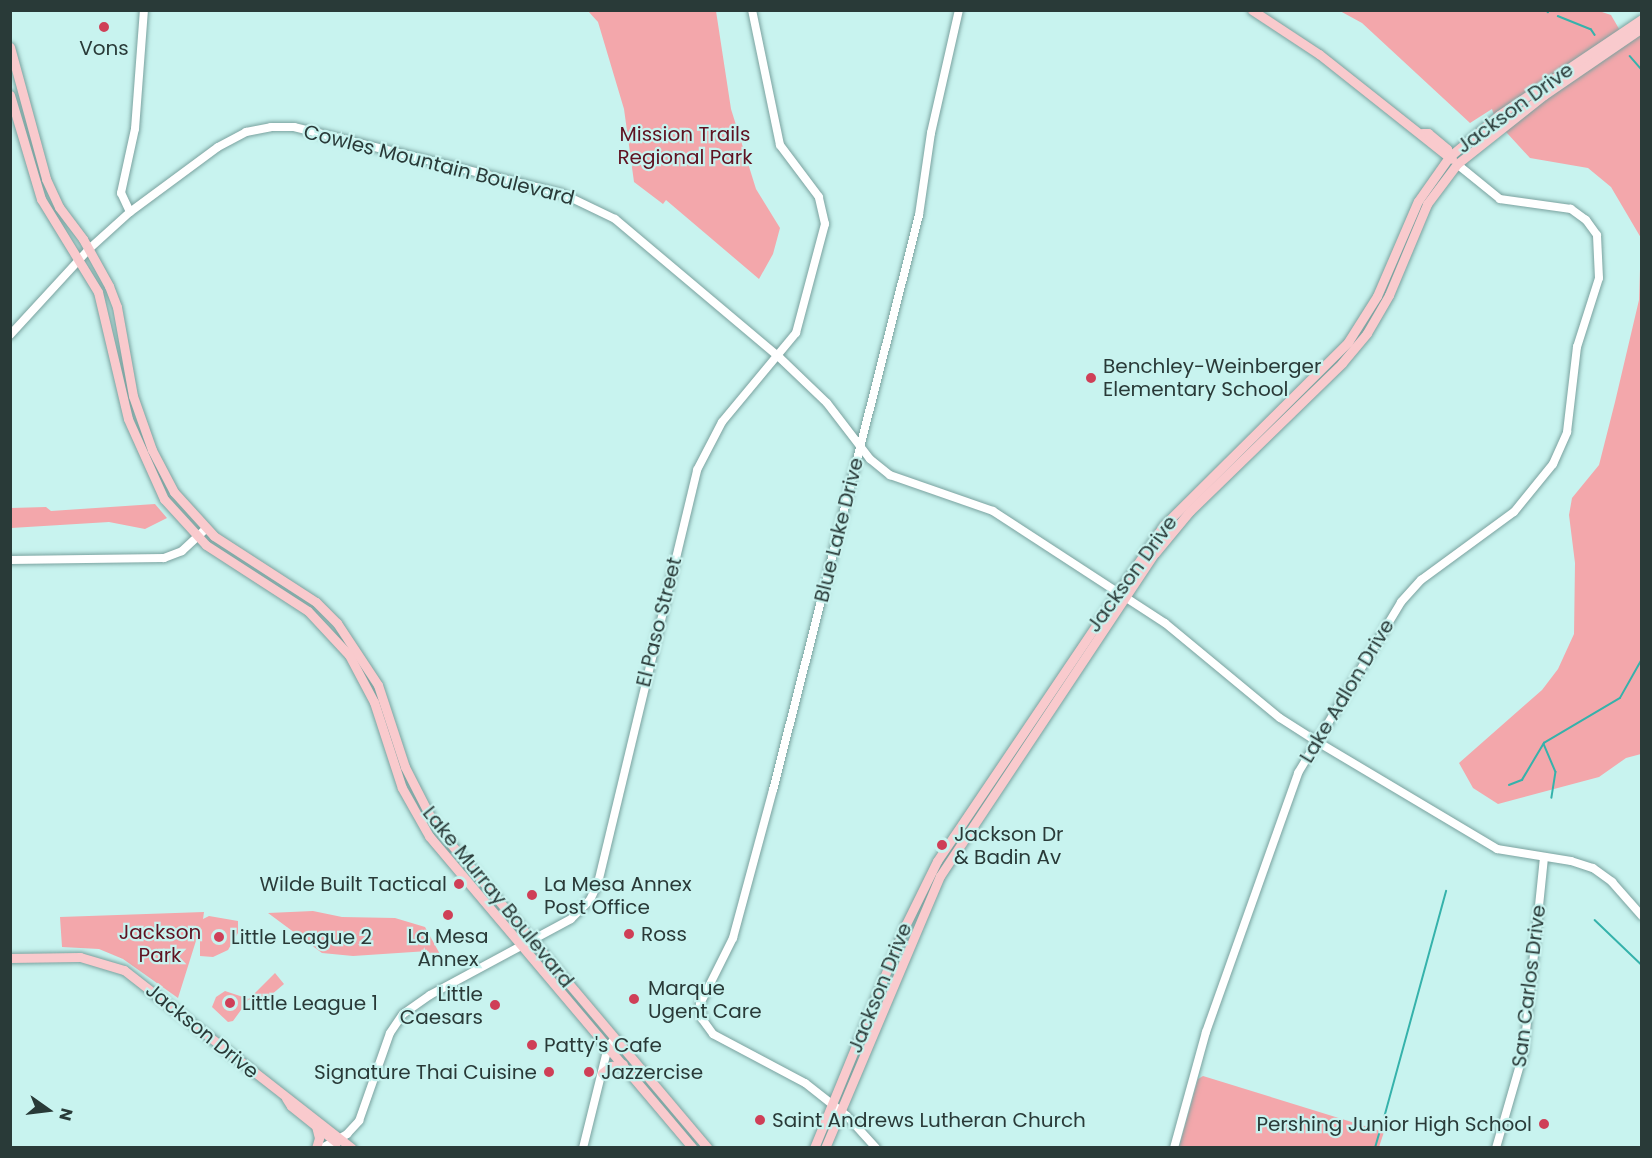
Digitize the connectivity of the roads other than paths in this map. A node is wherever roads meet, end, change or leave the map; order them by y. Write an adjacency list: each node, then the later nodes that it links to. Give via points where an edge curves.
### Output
1 (144, 10): 13 (street, via 135,129 121,193)
2 (752, 10): 16 (street, El Paso Street, via 780,145 819,198 825,219 803,316)
3 (959, 10): 17 (street, Blue Lake Drive, via 931,133 919,215)
4 (1252, 10): 9 (main road, via 1319,54)
5 (1641, 19): 9 (main road, Jackson Drive, via 1499,115)
6 (1641, 28): 10 (main road, Jackson Drive, via 1494,132)
7 (10, 47): 11 (main road, Lake Murray Boulevard)
8 (10, 95): 12 (main road, Lake Murray Boulevard)
9 (1449, 157): 10 (main road); 23 (main road, Jackson Drive, via 1418,201 1374,303 1348,342 1182,505)
10 (1457, 164): 23 (main road, Jackson Drive, via 1427,204 1389,295 1367,333 1342,363 1190,511); 24 (street, Lake Adlon Drive, via 1500,199 1566,207 1586,219 1600,248 1596,291 1577,347 1567,432 1553,464 1514,512 1410,591)
11 (46, 179): 12 (main road); 14 (main road, Lake Murray Boulevard)
12 (36, 184): 14 (main road, Lake Murray Boulevard, via 50,214)
13 (130, 212): 14 (street, Cowles Mountain Boulevard); 16 (street, Cowles Mountain Boulevard, via 218,147 246,132 294,127 561,193 596,207)
14 (84, 254): 15 (street, Cowles Mountain Boulevard); 18 (main road, Lake Murray Boulevard, via 117,308 133,396); 19 (main road, Lake Murray Boulevard, via 105,311 122,399 138,448)
15 (10, 335)
16 (778, 357): 17 (street, Cowles Mountain Boulevard, via 827,404); 27 (street, El Paso Street, via 717,429 697,470 598,883 580,912)
17 (860, 448): 23 (street, Cowles Mountain Boulevard, via 890,475 993,511); 35 (street, Blue Lake Drive, via 740,915 733,938 700,999 702,1019 716,1036 775,1064)
18 (168, 482): 19 (main road); 20 (main road, Lake Murray Boulevard)
19 (158, 489): 21 (main road, Lake Murray Boulevard)
20 (207, 529): 21 (street); 27 (main road, Lake Murray Boulevard, via 238,554 316,602 337,623 378,685 422,806)
21 (198, 537): 22 (street, via 182,551 160,559); 28 (main road, Lake Murray Boulevard, via 308,611 349,655 374,702 393,765 414,812 429,836)
22 (10, 560)
23 (1122, 594): 24 (street, Cowles Mountain Boulevard); 35 (main road, Jackson Drive, via 937,861 906,924); 36 (main road, Jackson Drive, via 940,876)
24 (1316, 741): 25 (street, Cowles Mountain Boulevard, via 1489,845); 48 (street, Lake Adlon Drive, via 1286,798 1206,1032)
25 (1544, 858): 26 (street, Cowles Mountain Boulevard, via 1578,862 1600,872); 49 (street, San Carlos Drive, via 1524,1051)
26 (1641, 916)
27 (533, 941): 28 (street, El Paso Street); 30 (main road, Lake Murray Boulevard)
28 (522, 946): 31 (main road, Lake Murray Boulevard); 38 (street, El Paso Street, via 430,995 403,1014 390,1033 362,1114)
29 (10, 958): 34 (main road, Jackson Drive, via 80,957 124,970)
30 (615, 1038): 31 (street); 44 (main road, Lake Murray Boulevard)
31 (608, 1047): 32 (main road, Lake Murray Boulevard); 33 (street)
32 (623, 1064): 33 (main road, via 611,1065); 43 (main road, Lake Murray Boulevard)
33 (602, 1073): 42 (street)
34 (286, 1097): 37 (main road, Jackson Drive); 38 (main road, Jackson Drive)
35 (833, 1104): 36 (street); 45 (main road, Jackson Drive)
36 (841, 1111): 46 (main road, Jackson Drive); 47 (street)
37 (316, 1126): 38 (main road, Jackson Drive); 39 (main road)
38 (339, 1142): 40 (street, El Paso Street); 41 (main road, Jackson Drive)
39 (316, 1148)
40 (322, 1148)
41 (352, 1148)
42 (583, 1148)
43 (693, 1148)
44 (708, 1148)
45 (814, 1148)
46 (825, 1148)
47 (876, 1148)
48 (1174, 1148)
49 (1496, 1148)

